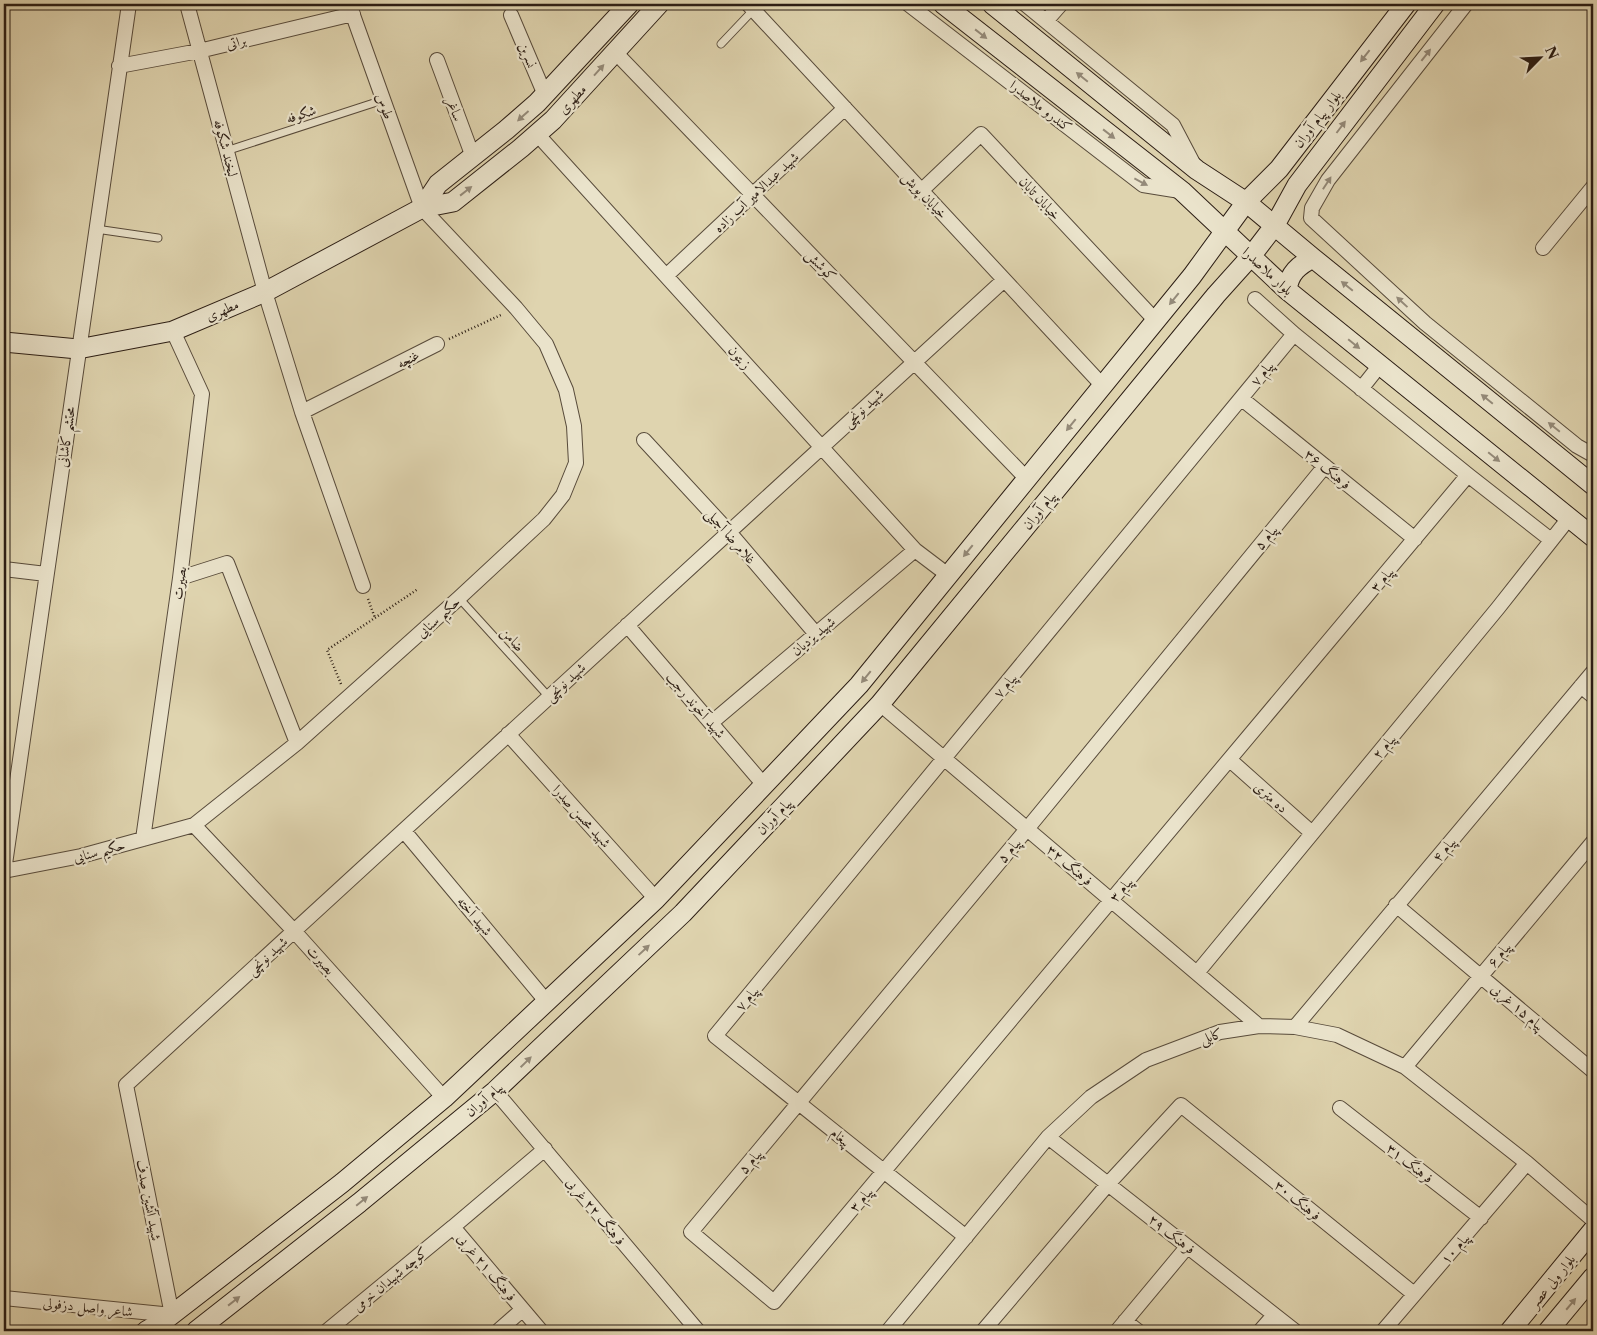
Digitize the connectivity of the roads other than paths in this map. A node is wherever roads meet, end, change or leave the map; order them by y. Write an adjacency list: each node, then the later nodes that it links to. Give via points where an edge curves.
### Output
1 (129, 4): 21 (street, محتشم کاشانی)
2 (186, 4): 18 (street, لبخند شکوفه)
3 (628, 4): 22 (main road, مطهری)
4 (659, 4): 19 (main road, مطهری)
5 (908, 4): 33 (street, کندرو ملاصدرا, one-way to 33, via 1143,185)
6 (943, 4): 33 (main road, بلوار ملاصدرا, one-way to 33)
7 (992, 4): 29 (main road, one-way to 7)
8 (1025, 4): 16 (street)
9 (1061, 4): 16 (street)
10 (1406, 4): 28 (main road, بلوار پیام آوران, one-way to 28)
11 (1435, 4): 30 (main road, بلوار پیام آوران, one-way to 11)
12 (1466, 4): 53 (street, one-way to 12, via 1311,218 1312,208 1328,180)
13 (754, 6): 17 (lane); 24 (street, خیابان پویش)
14 (351, 9): 18 (street, براتی); 23 (street, طوس)
15 (511, 15): 22 (street, نسرین)
16 (1046, 21): 29 (street, via 1174,125)
17 (721, 44)
18 (199, 51): 21 (street, براتی); 26 (street, لبخند شکوفه)
19 (615, 52): 25 (main road, مطهری, one-way to 19); 34 (street, کوشش)
20 (437, 60): 27 (street, ساغر)
21 (119, 66): 38 (street, محتشم کاشانی)
22 (545, 94): 27 (main road, مطهری, one-way to 27)
23 (383, 100): 26 (lane, شکوفه); 36 (street, طوس)
24 (845, 108): 32 (street, خیابان پویش); 34 (street, شهید عبدالامیر آب زاده)
25 (537, 134): 36 (main road, مطهری, one-way to 25, via 453,202); 44 (street, زیتون)
26 (226, 150): 48 (street, لبخند شکوفه)
27 (473, 157): 36 (main road, مطهری, via 438,184)
28 (1279, 169): 30 (main road, via 1286,185); 35 (main road, بلوار پیام آوران)
29 (1197, 170): 33 (main road, via 1200,184 1196,190); 35 (main road)
30 (1297, 185): 37 (main road, بلوار پیام آوران)
31 (1593, 187): 41 (street)
32 (921, 191): 46 (street, خیابان پویش); 52 (street, خیابان تابان, via 981,134)
33 (1182, 191): 39 (main road, بلوار ملاصدرا)
34 (753, 195): 44 (street, شهید عبدالامیر آب زاده); 59 (street, کوشش)
35 (1246, 202): 37 (main road); 39 (main road, بلوار پیام آوران)
36 (422, 208): 48 (main road, مطهری); 84 (street, حکیم سنایی, via 546,344 566,390 574,426 576,463 563,495 544,518)
37 (1275, 225): 42 (main road, پیام آوران); 43 (main road)
38 (96, 229): 40 (lane); 58 (street, محتشم کاشانی)
39 (1223, 231): 42 (main road, بلوار ملاصدرا); 45 (main road, پیام آوران)
40 (158, 238)
41 (1543, 248)
42 (1252, 255): 47 (main road, بلوار ملاصدرا); 49 (main road, پیام آوران)
43 (1312, 258): 47 (main road, via 1296,269); 51 (main road, one-way to 43)
44 (666, 276): 66 (street, زیتون)
45 (1192, 276): 49 (main road, via 1210,277 1216,285); 52 (main road, پیام آوران, one-way to 52)
46 (1004, 280): 59 (street, شهید نونچی); 61 (street, خیابان پویش)
47 (1287, 290): 60 (main road, بلوار ملاصدرا, one-way to 60)
48 (265, 292): 54 (main road, مطهری); 64 (street, لبخند شکوفه)
49 (1216, 294): 91 (main road, پیام آوران)
50 (1255, 299): 55 (street)
51 (1380, 312): 53 (street); 69 (main road, one-way to 51)
52 (1156, 322): 61 (main road, پیام آوران)
53 (1425, 323): 67 (street, one-way to 53, via 1577,446)
54 (173, 331): 58 (main road, مطهری); 82 (street, بصیرت, via 202,394)
55 (1294, 334): 62 (street); 63 (street, پیام ۷)
56 (4, 342): 58 (main road, مطهری)
57 (437, 344): 64 (street, غنچه)
58 (78, 349): 80 (street, محتشم کاشانی)
59 (914, 362): 66 (street, شهید نونچی); 71 (street, کوشش)
60 (1380, 365): 62 (street); 73 (main road, بلوار ملاصدرا, one-way to 73)
61 (1102, 386): 71 (main road, پیام آوران, one-way to 71)
62 (1361, 389): 70 (street)
63 (1242, 398): 68 (street, فرهنگ ۳۶); 95 (street, پیام ۷)
64 (302, 412): 83 (street, لبخند شکوفه)
65 (644, 440): 74 (street, غلامرضا آجیلی)
66 (822, 447): 74 (street, شهید نونچی); 78 (street, زیتون)
67 (1593, 455)
68 (1325, 466): 76 (street, فرهنگ ۳۶); 99 (street, پیام ۵)
69 (1585, 474): 72 (main road)
70 (1468, 475): 76 (street, پیام ۳); 77 (street)
71 (1027, 479): 81 (main road, پیام آوران, one-way to 81)
72 (1593, 485)
73 (1569, 518): 75 (main road, بلوار ملاصدرا); 77 (street, پیام ۲)
74 (729, 532): 85 (street, شهید نونچی); 86 (street, غلامرضا آجیلی)
75 (1593, 537)
76 (1415, 540): 96 (street, پیام ۳)
77 (1551, 540): 101 (street, پیام ۲)
78 (915, 550): 81 (street, زیتون); 86 (street, شهید یزدیان)
79 (4, 569): 80 (street)
80 (46, 574): 104 (street, محتشم کاشانی)
81 (948, 575): 97 (main road, پیام آوران, one-way to 97, via 859,685)
82 (180, 578): 94 (street, via 227,563); 102 (street, بصیرت)
83 (363, 586)
84 (459, 598): 90 (lane, ضامن); 94 (street, حکیم سنایی)
85 (627, 625): 90 (street, شهید نونچی); 92 (street, شهید آخوند رجب)
86 (816, 634): 92 (street, شهید یزدیان)
87 (1593, 672): 88 (street, پیام ۴)
88 (1581, 686): 89 (street); 107 (street, پیام ۴)
89 (1593, 696)
90 (549, 697): 93 (street, شهید نونچی)
91 (880, 704): 95 (street, فرهنگ ۳۲); 110 (main road, پیام آوران, one-way to 91, via 683,913)
92 (711, 723): 97 (street, شهید آخوند رجب)
93 (508, 734): 100 (street, شهید نونچی); 105 (street, شهید محسن صدرا)
94 (297, 743): 98 (street, حکیم سنایی)
95 (944, 759): 99 (street, فرهنگ ۳۲); 116 (street, پیام ۷)
96 (1230, 760): 101 (street, ده متری); 106 (street, پیام ۳)
97 (764, 785): 105 (main road, پیام آوران)
98 (194, 825): 102 (street, حکیم سنایی); 108 (street, بصیرت)
99 (1027, 829): 106 (street, فرهنگ ۳۲); 122 (street, پیام ۵)
100 (404, 830): 108 (street, شهید نونچی); 113 (street, شهید آخته)
101 (1312, 833): 111 (street, پیام ۲)
102 (143, 839): 104 (street, حکیم سنایی, via 81,856)
103 (1593, 842): 112 (street, پیام ۶)
104 (4, 871)
105 (656, 898): 109 (main road, پیام آوران)
106 (1112, 901): 111 (street, فرهنگ ۳۲); 127 (street, پیام ۳)
107 (1396, 906): 112 (street, پیام ۱۵ غربی); 115 (street, پیام ۴)
108 (294, 931): 119 (street, شهید نونچی); 121 (street, بصیرت)
109 (605, 946): 110 (main road); 113 (main road, پیام آوران)
110 (625, 968): 120 (main road, پیام آوران, one-way to 110)
111 (1197, 973): 114 (street, فرهنگ ۳۲)
112 (1480, 976): 117 (street, پیام ۶); 118 (street, پیام ۱۵ غربی)
113 (546, 1001): 121 (main road, پیام آوران)
114 (1259, 1026): 115 (street, کابلی); 124 (street, کابلی, via 1220,1032 1146,1060 1090,1097)
115 (1295, 1027): 117 (street, کابلی, via 1337,1034)
116 (715, 1036): 122 (street, پیغام)
117 (1405, 1067): 126 (street, کابلی)
118 (1593, 1071)
119 (126, 1085): 140 (street, شهید آتشین صدف)
120 (495, 1090): 125 (street, فرهنگ ۲۲ غربی); 144 (main road, پیام آوران, one-way to 120, via 359,1203)
121 (444, 1098): 140 (main road, پیام آوران, via 342,1183)
122 (798, 1103): 127 (street, پیغام); 138 (street, پیام ۵, via 691,1232)
123 (1340, 1108): 129 (street, فرهنگ ۳۱)
124 (1048, 1138): 128 (street, فرهنگ ۲۹); 133 (street, کابلی)
125 (545, 1149): 131 (street, فرهنگ ۲۱ غربی); 148 (street, فرهنگ ۲۲ غربی)
126 (1527, 1163): 129 (street, پیام ۱۰); 130 (street, کابلی)
127 (884, 1172): 133 (street, پیغام); 138 (street, پیام ۳)
128 (1108, 1184): 134 (street, فرهنگ ۲۹); 136 (street, فرهنگ ۳۰, via 1181,1105); 150 (street)
129 (1481, 1218): 136 (street, پیام ۱۰)
130 (1593, 1220)
131 (453, 1227): 139 (street, فرهنگ ۲۱ غربی); 145 (street, کوچه شهیدان خرمی)
132 (1593, 1230): 155 (main road, بلوار ولی عصر)
133 (966, 1237): 149 (street, کابلی)
134 (1187, 1247): 141 (street, فرهنگ ۲۹); 142 (street)
135 (1593, 1277): 156 (main road, بلوار ولی عصر, one-way to 135)
136 (1414, 1294): 154 (street, پیام ۱۰)
137 (4, 1298): 140 (street, شاعر واصل دزفولی)
138 (774, 1302)
139 (522, 1310): 146 (street); 147 (street, فرهنگ ۲۱ غربی)
140 (172, 1315): 143 (main road, پیام آوران)
141 (1274, 1315): 152 (street); 153 (street, فرهنگ ۲۹)
142 (1121, 1326): 151 (street)
143 (146, 1331)
144 (196, 1331)
145 (327, 1331)
146 (498, 1331)
147 (541, 1331)
148 (698, 1331)
149 (888, 1331)
150 (983, 1331)
151 (1138, 1331)
152 (1260, 1331)
153 (1295, 1331)
154 (1383, 1331)
155 (1510, 1331)
156 (1548, 1331)

